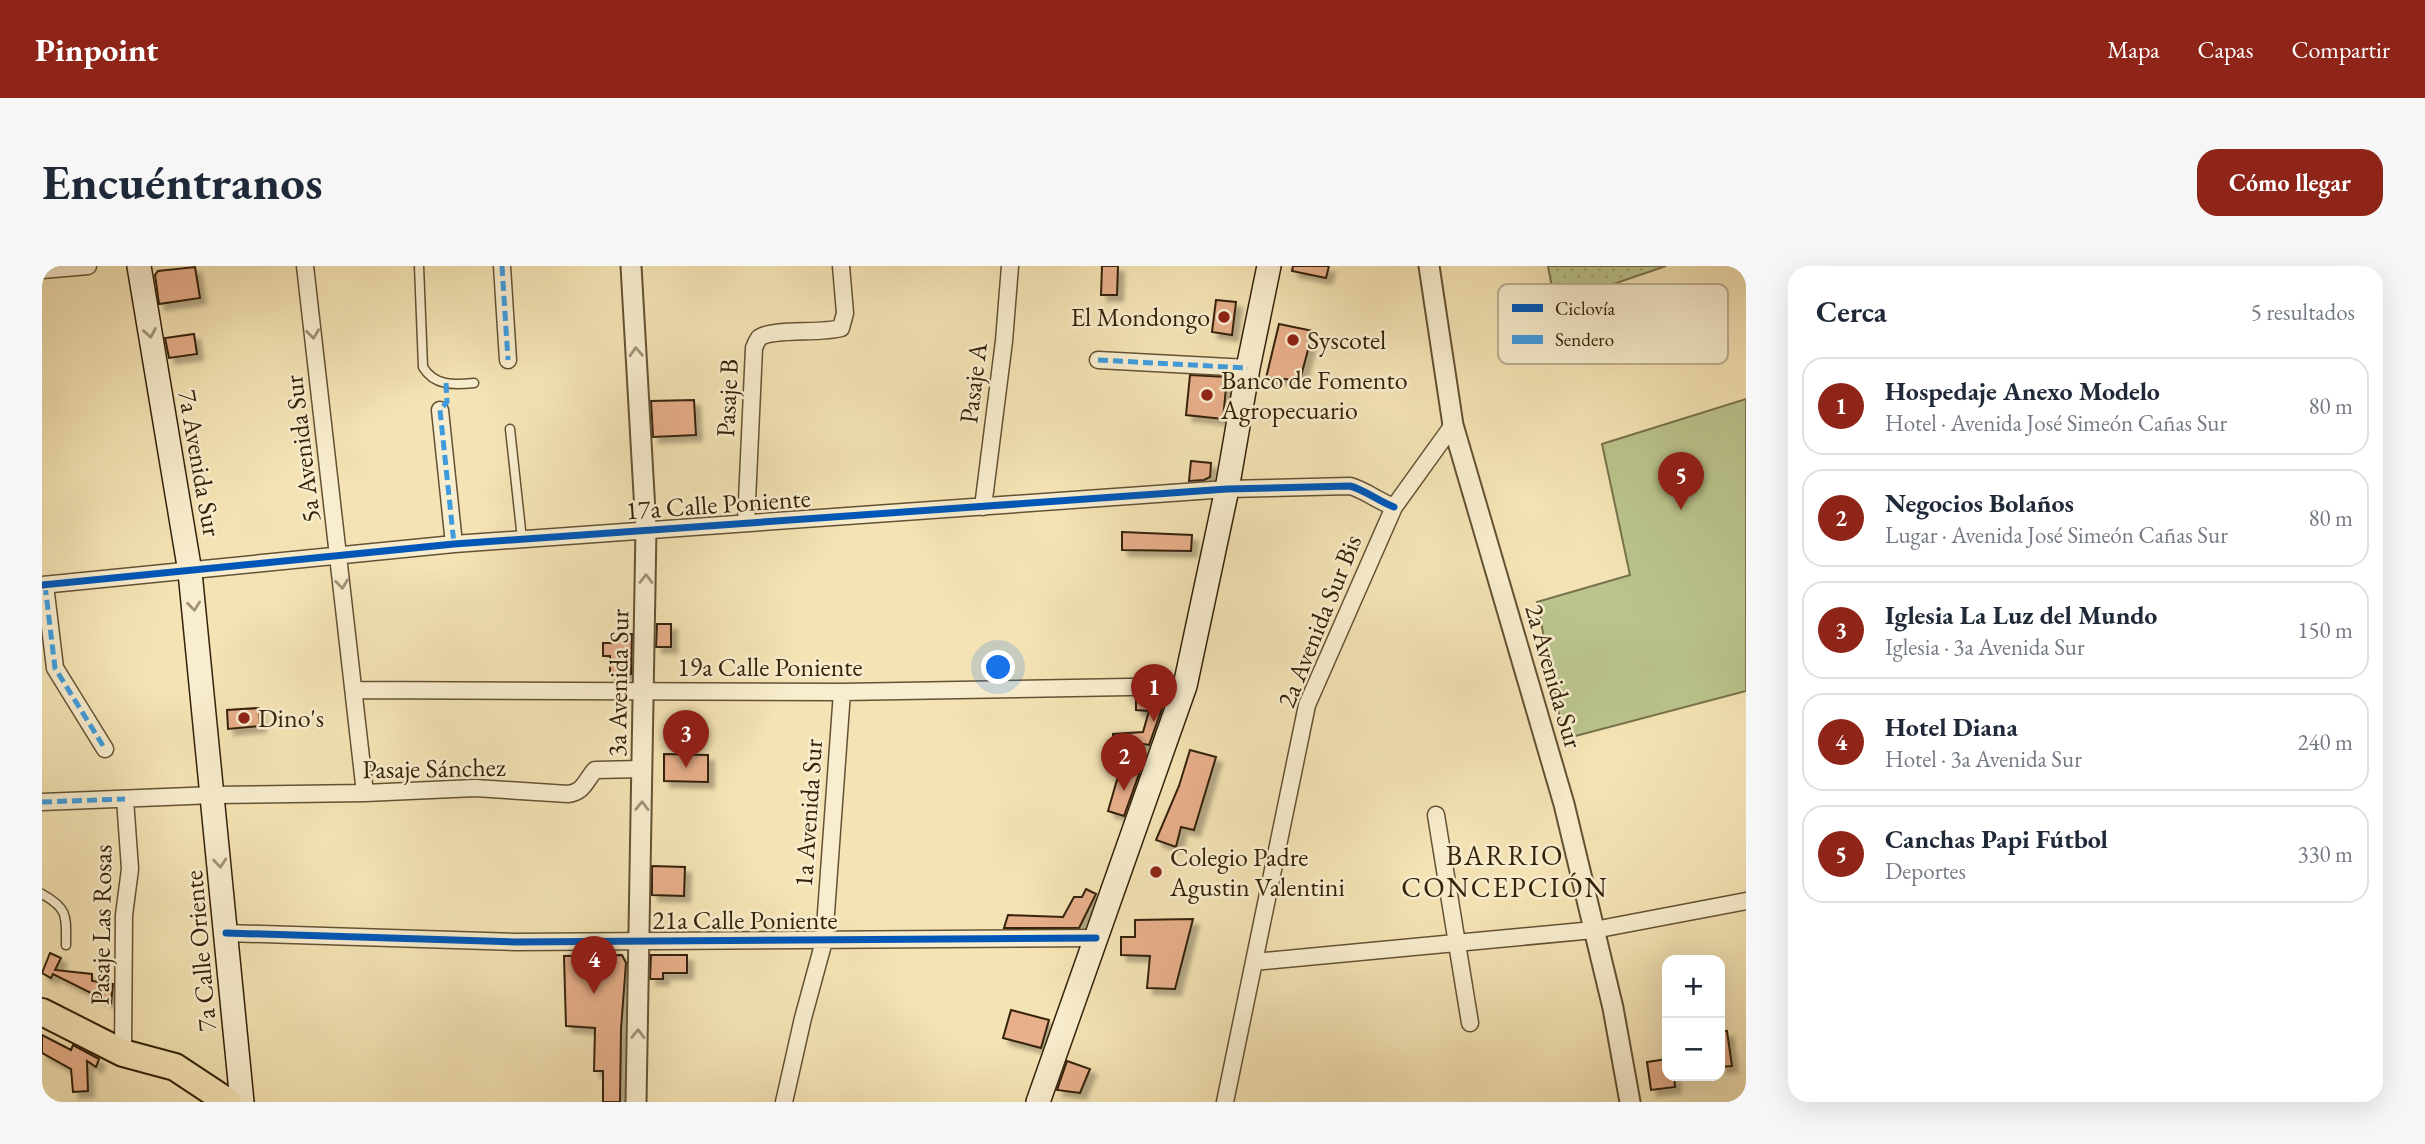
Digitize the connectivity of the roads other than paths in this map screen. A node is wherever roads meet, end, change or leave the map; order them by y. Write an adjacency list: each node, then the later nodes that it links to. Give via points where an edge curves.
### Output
1 (88, 266): 11 (street)
2 (139, 266): 27 (main road, 7a Avenida Sur, one-way to 27)
3 (305, 266): 26 (street, 5a Avenida Sur, one-way to 26)
4 (419, 266): 15 (lane, via 423,367 438,381)
5 (502, 266): 12 (street)
6 (631, 266): 23 (street, 3a Avenida Sur, one-way to 6)
7 (841, 266): 22 (street, Pasaje B, via 845,313 841,328 775,332 760,338 754,348)
8 (1010, 266): 20 (street, Pasaje A)
9 (1269, 266): 14 (main road)
10 (1429, 266): 17 (street, 2a Avenida Sur)
11 (42, 270)
12 (508, 360)
13 (1098, 360): 14 (street)
14 (1248, 368): 19 (main road)
15 (474, 383)
16 (440, 410): 25 (street)
17 (1453, 425): 21 (street, 2a Avenida Sur Bis); 42 (street, 2a Avenida Sur, via 1564,804)
18 (510, 429): 24 (lane)
19 (1227, 489): 20 (street, 17a Calle Poniente); 21 (street, 17a Calle Poniente, via 1350,486); 29 (main road)
20 (983, 507): 22 (street, 17a Calle Poniente)
21 (1394, 507): 49 (street, 2a Avenida Sur Bis, via 1307,705)
22 (746, 523): 23 (street, 17a Calle Poniente)
23 (646, 529): 24 (street, 17a Calle Poniente); 31 (street, 3a Avenida Sur, one-way to 23)
24 (522, 539): 25 (street, 17a Calle Poniente)
25 (454, 544): 26 (street, 17a Calle Poniente)
26 (339, 556): 27 (street, 17a Calle Poniente); 30 (street, 5a Avenida Sur, one-way to 30)
27 (190, 572): 28 (street, 17a Calle Poniente); 36 (main road, 7a Avenida Sur, one-way to 36)
28 (43, 585): 33 (street, via 55,668)
29 (1185, 686): 32 (street, 19a Calle Poniente); 44 (main road)
30 (355, 690): 31 (street, 19a Calle Poniente); 35 (street, 5a Avenida Sur)
31 (645, 691): 32 (street, 19a Calle Poniente); 34 (street, 3a Avenida Sur)
32 (842, 692): 45 (street, 1a Avenida Sur)
33 (105, 749)
34 (643, 769): 35 (street, Pasaje Sánchez, via 595,770 583,788 568,794 475,788); 46 (street, 3a Avenida Sur, one-way to 34)
35 (366, 793): 36 (street, Pasaje Sánchez)
36 (214, 794): 37 (street, Pasaje Sánchez); 43 (main road, 7a Calle Oriente, one-way to 43)
37 (125, 799): 38 (street, Pasaje Sánchez); 52 (street, Pasaje Las Rosas, via 130,869 124,915)
38 (42, 802)
39 (1436, 815): 47 (street)
40 (42, 894): 48 (lane, via 66,916)
41 (1746, 901): 42 (street)
42 (1594, 930): 47 (street); 59 (street, 2a Avenida Sur)
43 (226, 933): 46 (street, 21a Calle Poniente); 54 (main road, 7a Calle Oriente)
44 (1096, 938): 45 (street, 21a Calle Poniente); 57 (main road)
45 (824, 941): 46 (street, 21a Calle Poniente); 56 (street, 1a Avenida Sur)
46 (640, 942): 55 (street, 3a Avenida Sur, one-way to 46)
47 (1457, 943): 49 (street); 51 (street)
48 (66, 946)
49 (1254, 962): 58 (street, 2a Avenida Sur Bis)
50 (42, 1012): 52 (highway)
51 (1470, 1023)
52 (123, 1053): 53 (highway, via 175,1067)
53 (228, 1102)
54 (243, 1102)
55 (636, 1102)
56 (784, 1102)
57 (1038, 1102)
58 (1224, 1102)
59 (1629, 1102)

